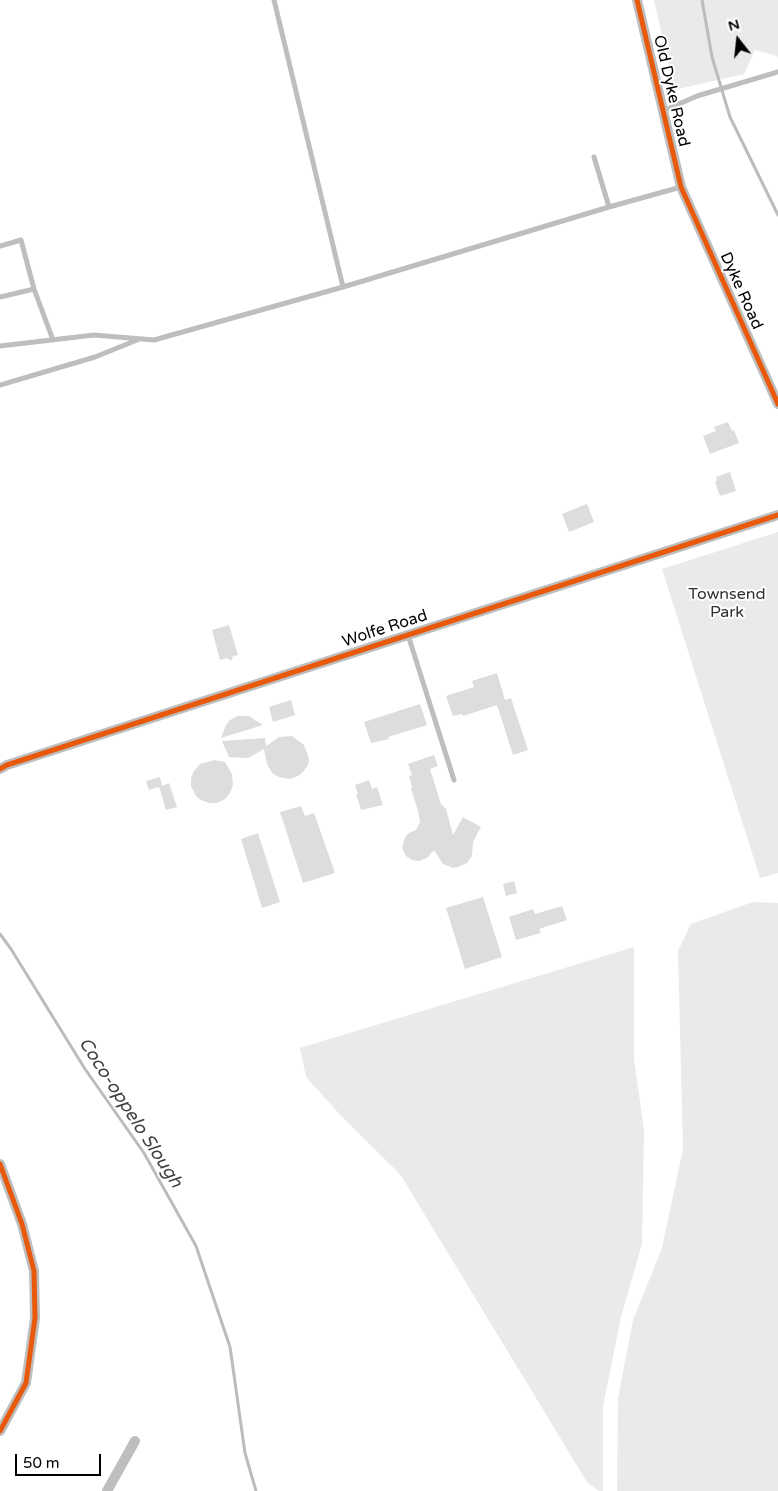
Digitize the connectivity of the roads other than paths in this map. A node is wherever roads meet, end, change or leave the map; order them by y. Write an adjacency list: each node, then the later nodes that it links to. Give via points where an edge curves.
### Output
1 (274, 0): 9 (lane)
2 (637, 0): 4 (street, Old Dyke Road)
3 (778, 72): 4 (lane, via 697,96)
4 (662, 111): 6 (street, Old Dyke Road)
5 (594, 157): 7 (lane)
6 (681, 188): 7 (lane); 16 (street, Dyke Road)
7 (609, 207): 9 (lane)
8 (0, 246): 10 (lane, via 21,240)
9 (343, 287): 12 (lane, via 154,340)
10 (34, 289): 11 (lane); 13 (lane)
11 (0, 297)
12 (139, 338): 13 (lane, via 94,335); 15 (lane, via 95,357)
13 (52, 340): 14 (lane)
14 (0, 346)
15 (0, 385)
16 (778, 404)
17 (778, 514): 18 (street, Wolfe Road)
18 (408, 635): 19 (street, Wolfe Road); 20 (lane)
19 (0, 769)
20 (454, 780)
21 (0, 1164): 22 (street, via 22,1224 34,1270 35,1318 26,1383)
22 (0, 1431)
23 (135, 1441): 24 (street)
24 (107, 1491)

